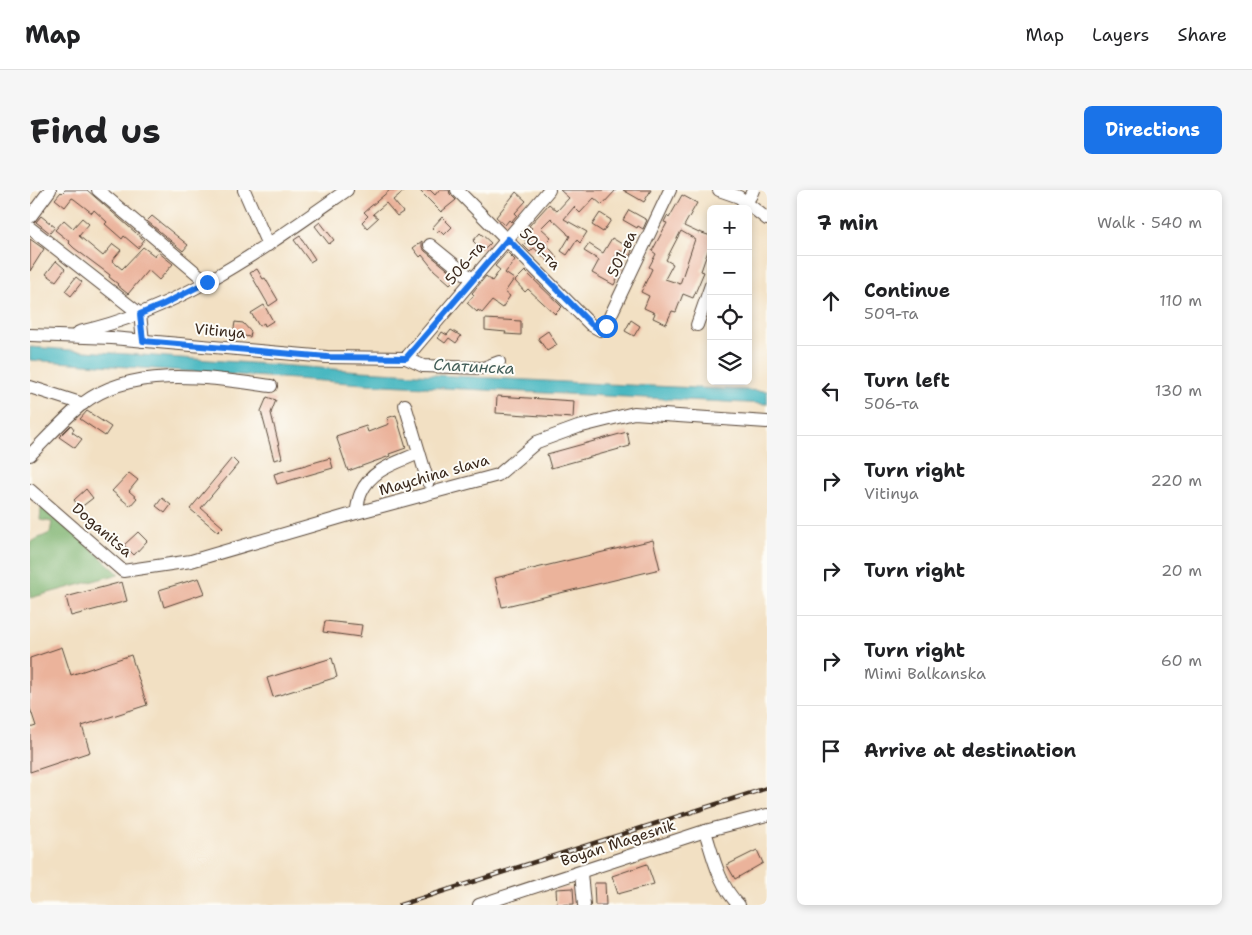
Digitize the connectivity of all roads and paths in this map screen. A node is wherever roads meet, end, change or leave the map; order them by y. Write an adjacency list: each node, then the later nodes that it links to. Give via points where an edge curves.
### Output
1 (50, 190): 13 (street)
2 (98, 190): 20 (street)
3 (244, 190): 17 (street)
4 (347, 190): 17 (street)
5 (457, 190): 16 (street, 509-та)
6 (549, 190): 16 (street, 506-та)
7 (670, 190): 24 (street, 501-ва, via 606,326)
8 (719, 190): 10 (street, via 740,197)
9 (753, 190): 11 (street)
10 (744, 205)
11 (745, 205)
12 (752, 211): 14 (street)
13 (30, 217)
14 (767, 220)
15 (30, 228): 22 (street)
16 (508, 239): 19 (street, 506-та); 24 (street, 509-та)
17 (268, 245): 20 (street)
18 (430, 246): 19 (street)
19 (472, 279): 28 (street, 506-та)
20 (207, 282): 22 (street)
21 (708, 295): 23 (street)
22 (140, 314): 26 (street); 27 (street)
23 (697, 325)
24 (600, 330)
25 (30, 335): 26 (street, Vitinya)
26 (64, 335): 27 (street, Vitinya)
27 (143, 341): 28 (street, Vitinya, via 327,357)
28 (406, 358): 29 (street, Vitinya, via 422,366 484,368)
29 (499, 362)
30 (271, 386): 32 (street, via 209,378 152,378 107,389)
31 (30, 387): 32 (street)
32 (83, 404): 36 (street)
33 (405, 405): 35 (street)
34 (767, 422): 39 (street, Maychina slava, via 634,413 578,427 537,442 498,475)
35 (419, 454): 37 (street); 39 (street, via 380,470 368,480 360,494)
36 (30, 455)
37 (428, 482)
38 (30, 490): 40 (street, Doganitsa, via 123,571)
39 (356, 513): 40 (street, Maychina slava)
40 (191, 561)
41 (767, 815): 42 (street, Boyan Magesnik)
42 (705, 831): 43 (street, Boyan Magesnik); 47 (street, via 728,894)
43 (581, 873): 44 (street, Boyan Magesnik); 46 (street)
44 (499, 902): 45 (street, Boyan Magesnik)
45 (480, 905)
46 (584, 905)
47 (739, 905)

